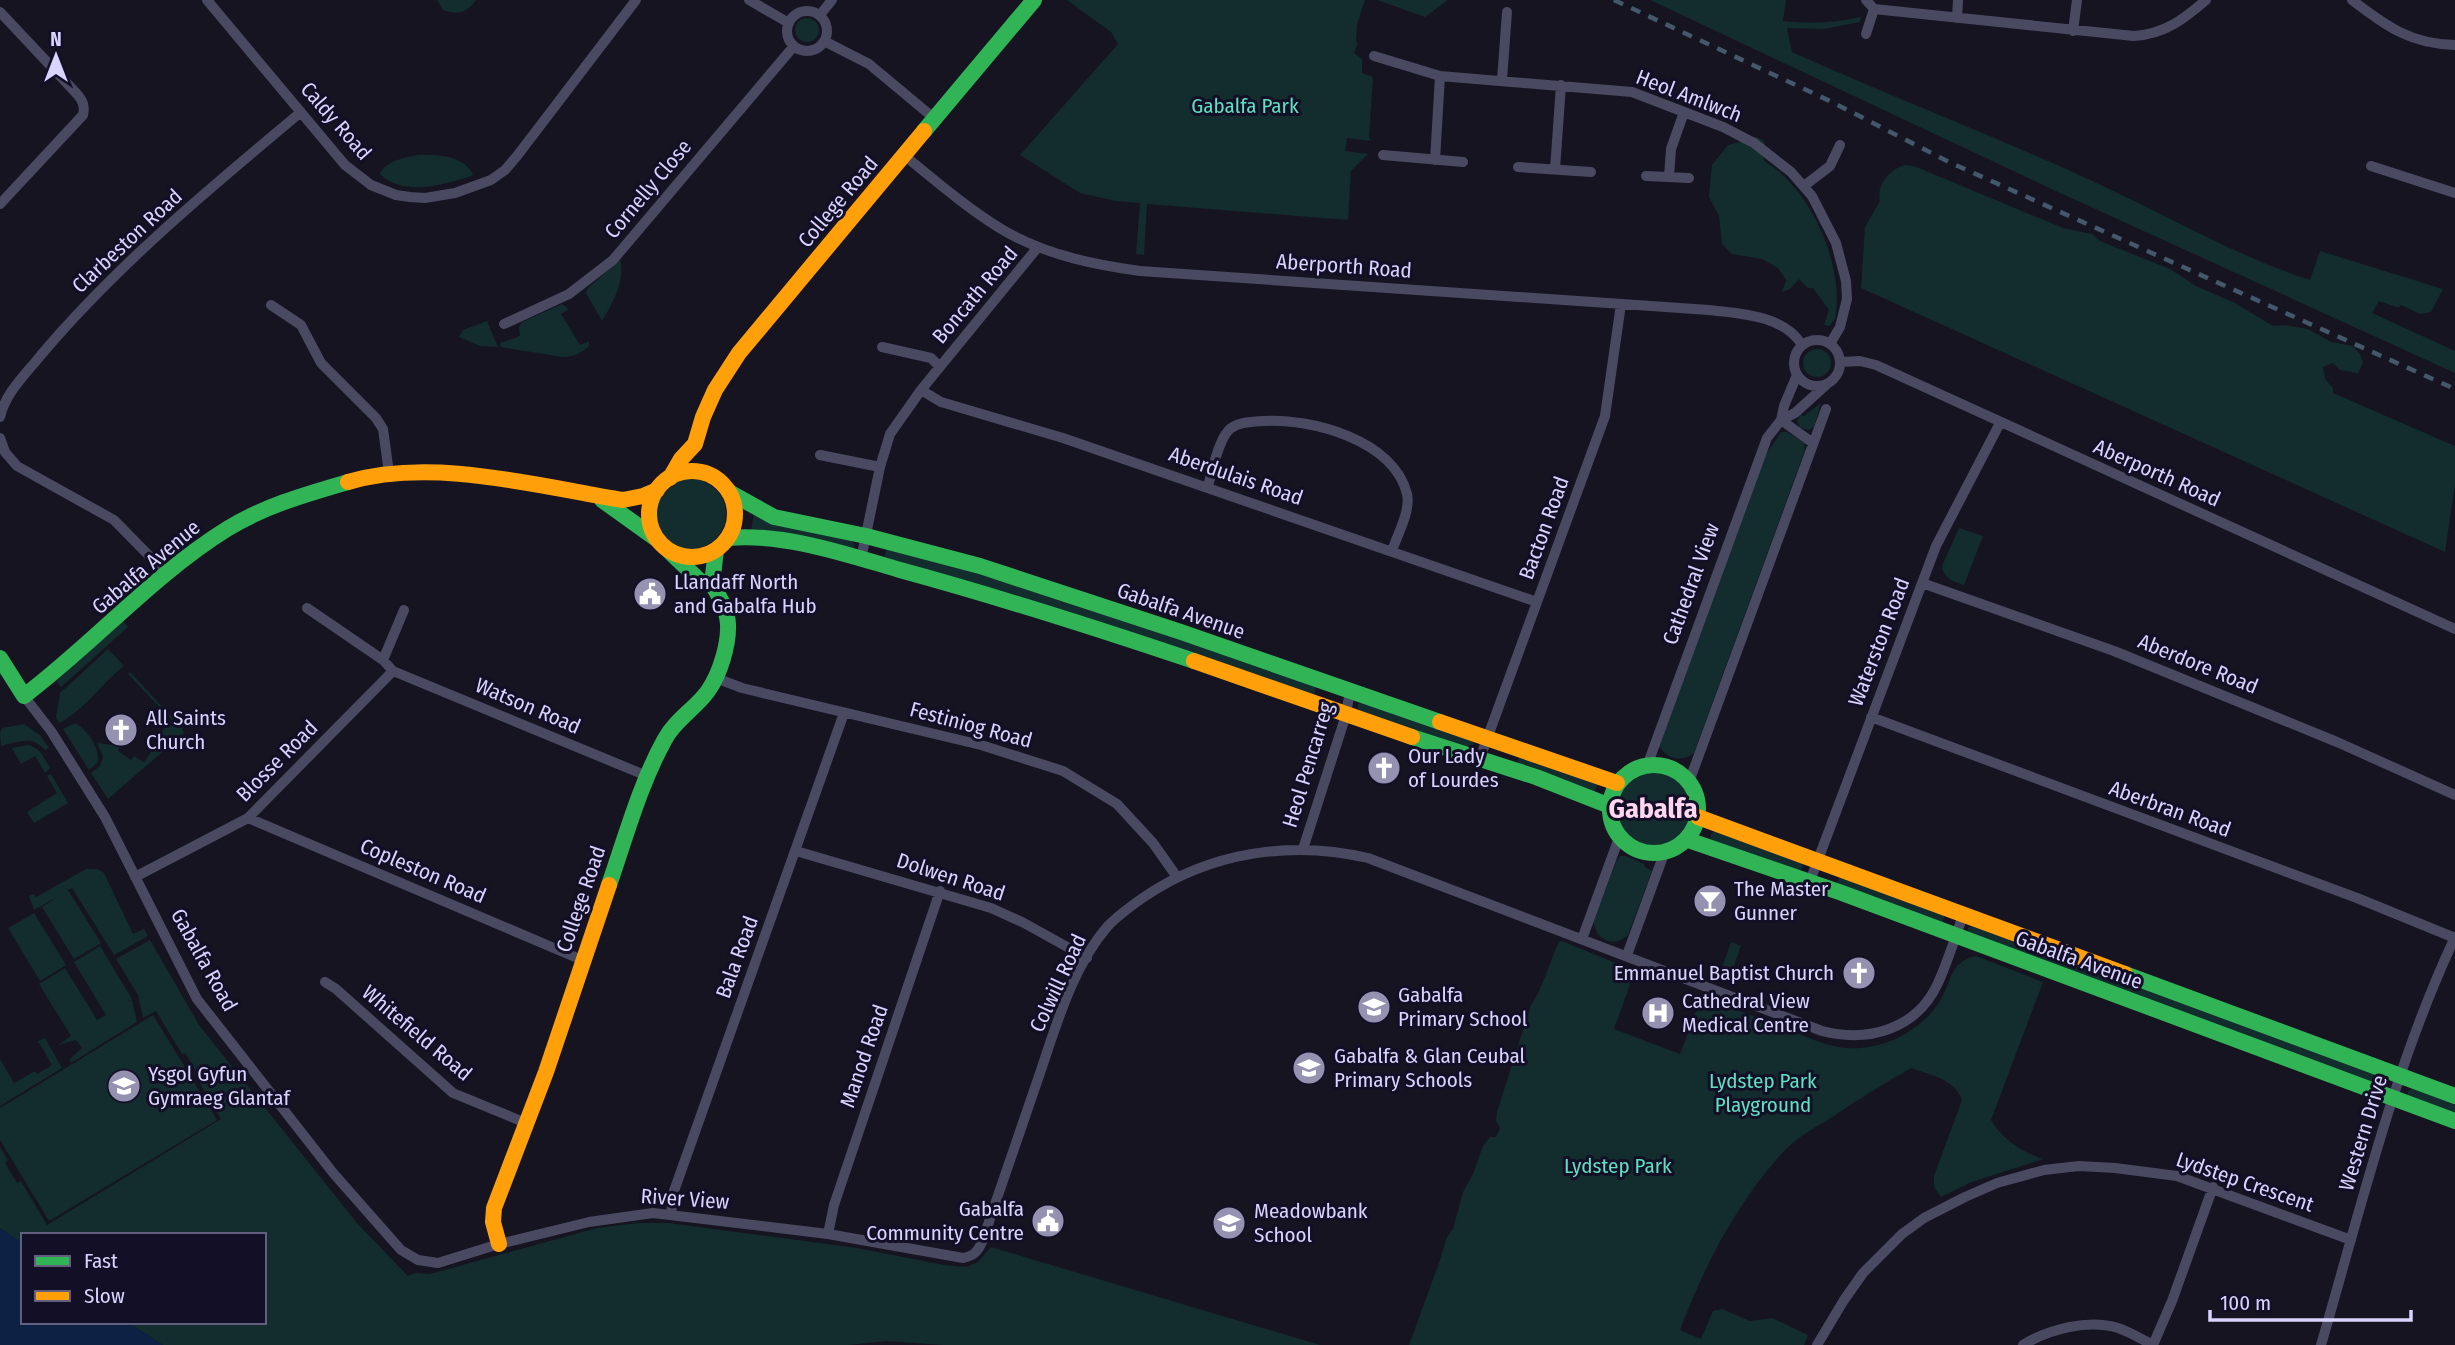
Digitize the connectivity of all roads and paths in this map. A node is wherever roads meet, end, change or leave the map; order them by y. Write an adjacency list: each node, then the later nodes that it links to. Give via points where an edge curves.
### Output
1 (207, 0): 26 (street, Caldy Road)
2 (636, 0): 26 (street, Caldy Road, via 505,170 471,189 425,198 383,190 345,165)
3 (750, 0): 16 (street)
4 (832, 0): 14 (street)
5 (1034, 0): 28 (street, College Road)
6 (1866, 0): 11 (street)
7 (1958, 0): 15 (street)
8 (2077, 0): 17 (street)
9 (2206, 0): 17 (street, via 2178,23 2150,35)
10 (2352, 0): 20 (street, via 2409,37)
11 (1874, 9): 15 (street); 18 (street)
12 (0, 12): 43 (street, via 77,94 84,110)
13 (1507, 12): 24 (street)
14 (820, 15): 16 (street, via 804,10); 19 (street, via 827,29)
15 (1957, 18): 17 (street)
16 (789, 23): 21 (street, via 788,35)
17 (2074, 31)
18 (1866, 34)
19 (824, 41): 21 (street, via 814,50); 28 (street, via 869,64)
20 (2455, 45)
21 (794, 46): 47 (street, Cornelly Close, via 613,260 569,294)
22 (1374, 56): 23 (street, Heol Amlwch)
23 (1440, 76): 24 (street, Heol Amlwch); 32 (street)
24 (1502, 80): 25 (street, Heol Amlwch)
25 (1561, 85): 27 (street, Heol Amlwch, via 1632,92); 36 (street)
26 (301, 112): 57 (street, Clarbeston Road, via 117,275 16,385)
27 (1684, 112): 39 (street, via 1671,149); 41 (street, Heol Amlwch, via 1754,142)
28 (935, 119): 30 (street, College Road)
29 (1840, 145): 41 (street, via 1830,166)
30 (904, 155): 44 (street, Aberporth Road, via 993,223); 62 (street, College Road, via 730,365 708,404)
31 (1383, 155): 32 (street)
32 (1435, 159): 33 (street)
33 (1463, 162)
34 (2371, 166): 42 (street)
35 (1518, 167): 36 (street)
36 (1555, 169): 37 (street)
37 (1591, 172)
38 (1646, 176): 39 (street)
39 (1669, 177): 40 (street)
40 (1689, 178)
41 (1804, 186): 48 (street, Heol Amlwch, via 1829,226 1846,281 1844,314)
42 (2455, 193)
43 (0, 204)
44 (1038, 247): 45 (street, Aberporth Road, via 1084,262 1140,271); 52 (street, Boncath Road)
45 (1621, 304): 49 (street, Aberporth Road, via 1756,317 1783,325); 81 (street, Bacton Road, via 1609,402)
46 (271, 305): 65 (street, via 301,325 321,363 376,418 383,429)
47 (504, 324)
48 (1830, 344): 49 (street, via 1815,340); 51 (street)
49 (1802, 345): 53 (street, via 1794,356)
50 (882, 347): 52 (street, Boncath Road, via 931,358)
51 (1840, 362): 54 (street, via 1837,375); 59 (street, Aberporth Road, via 1876,365)
52 (940, 367): 55 (street, Boncath Road)
53 (1797, 375): 54 (street, via 1813,386); 58 (street, Cathedral View)
54 (1826, 385): 58 (street, Cathedral View)
55 (921, 390): 64 (street, Boncath Road, via 890,433); 68 (street, Aberdulais Road, via 941,402)
56 (1826, 409): 61 (street)
57 (0, 417)
58 (1781, 420): 61 (street); 96 (street, Cathedral View, via 1763,446)
59 (2000, 423): 79 (street, Waterston Road, via 1936,546); 84 (street, Aberporth Road)
60 (0, 438): 78 (street, via 17,466 114,520)
61 (1813, 443): 98 (street)
62 (695, 444): 66 (street); 67 (street, College Road)
63 (820, 455): 64 (street)
64 (880, 467): 72 (street, Boncath Road)
65 (389, 473): 71 (street, Gabalfa Avenue, via 460,474); 78 (street, Gabalfa Avenue, via 272,506 201,545)
66 (713, 477): 67 (street, via 683,472); 70 (street)
67 (670, 478): 69 (street)
68 (1208, 486): 76 (street, Aberdulais Road); 76 (street, via 1223,438 1234,426 1276,420 1327,428 1383,458 1402,484 1407,507)
69 (657, 490): 71 (street, Gabalfa Avenue, via 633,499); 74 (street, via 649,514 652,529)
70 (729, 492): 72 (street, Gabalfa Avenue, via 774,517); 73 (street, via 735,515)
71 (597, 497): 74 (street, Gabalfa Avenue)
72 (866, 537): 77 (street, Boncath Road); 89 (street, Gabalfa Avenue, via 1065,593)
73 (728, 538): 75 (street); 77 (street, Gabalfa Avenue, via 746,535)
74 (664, 546): 75 (street, via 693,557); 80 (street, via 701,581)
75 (716, 550): 80 (street, College Road)
76 (1392, 551): 81 (street, Aberdulais Road)
77 (861, 559): 91 (street, Gabalfa Avenue, via 1058,615)
78 (166, 573): 90 (street, Gabalfa Avenue)
79 (1922, 583): 93 (street, Waterston Road); 100 (street, Aberdore Road, via 2114,651)
80 (712, 584): 88 (street, College Road, via 727,623)
81 (1537, 602): 94 (street, Bacton Road)
82 (307, 608): 86 (street)
83 (404, 610): 86 (street)
84 (2455, 629)
85 (0, 658): 90 (street, Gabalfa Road)
86 (383, 660): 87 (street)
87 (393, 671): 97 (street, Watson Road); 103 (street, Blosse Road)
88 (716, 678): 92 (street, Festiniog Road); 97 (street, College Road, via 671,729)
89 (1350, 692): 91 (street, Heol Pencarreg); 94 (street, Gabalfa Avenue)
90 (24, 696): 110 (street, Gabalfa Road, via 81,776)
91 (1346, 712): 95 (street, Gabalfa Avenue); 106 (street, Heol Pencarreg)
92 (844, 713): 107 (street, Bala Road); 111 (street, Festiniog Road, via 981,745 1063,771 1117,804)
93 (1871, 717): 109 (street, Waterston Road); 116 (street, Aberbran Road)
94 (1487, 739): 95 (street, Bacton Road); 99 (street, Gabalfa Avenue)
95 (1480, 758): 101 (street, Gabalfa Avenue)
96 (1647, 766): 98 (street, via 1671,769); 99 (street)
97 (647, 776): 120 (street, College Road)
98 (1689, 782): 102 (street, via 1697,799)
99 (1617, 783): 101 (street)
100 (2455, 795)
101 (1610, 806): 104 (street)
102 (1698, 817): 105 (street); 109 (street, Gabalfa Avenue)
103 (248, 818): 110 (street, Blosse Road); 120 (street, Copleston Road)
104 (1620, 835): 108 (street, via 1633,848); 117 (street)
105 (1688, 839): 108 (street); 112 (street, Gabalfa Avenue)
106 (1303, 849): 111 (street, Colwill Road, via 1234,857); 117 (street, Colwill Road, via 1383,863)
107 (796, 851): 113 (street, Dolwen Road); 128 (street, Bala Road, via 674,1191)
108 (1665, 851): 118 (street)
109 (1817, 862): 112 (street, Waterston Road); 114 (street, Gabalfa Avenue)
110 (135, 877): 132 (street, Gabalfa Road, via 210,1018 334,1174)
111 (1177, 877): 119 (street, Colwill Road, via 1119,915)
112 (1810, 881): 115 (street, Gabalfa Avenue)
113 (940, 891): 119 (street, Dolwen Road, via 1024,923); 129 (street, Manod Road)
114 (1963, 915): 115 (street, Colwill Road); 122 (street, Gabalfa Avenue)
115 (1956, 936): 118 (street, Colwill Road, via 1939,982 1922,1008 1900,1025 1860,1037 1822,1031); 124 (street, Gabalfa Avenue)
116 (2455, 938): 122 (street, Western Drive)
117 (1582, 939): 118 (street, Colwill Road)
118 (1627, 955)
119 (1087, 958): 133 (street, Colwill Road, via 1059,1016 982,1242 976,1253)
120 (582, 960): 126 (street, College Road)
121 (325, 982): 126 (street, Whitefield Road, via 453,1093)
122 (2400, 1076): 123 (street, Gabalfa Avenue); 124 (street, Western Drive)
123 (2455, 1096)
124 (2392, 1098): 125 (street, Gabalfa Avenue); 130 (street, Western Drive)
125 (2455, 1121)
126 (526, 1123): 131 (street, College Road, via 494,1208)
127 (2213, 1187): 130 (street, Lydstep Crescent); 134 (street, Lydstep Crescent, via 2163,1173 2079,1166 1997,1183 1924,1218 1886,1249 1863,1273); 136 (street)
128 (671, 1214): 129 (street, River View); 131 (street, River View, via 612,1217)
129 (828, 1234): 133 (street, River View)
130 (2351, 1240): 137 (street, Western Drive)
131 (499, 1244): 132 (street, River View, via 438,1263)
132 (408, 1256)
133 (963, 1258)
134 (1817, 1345)
135 (2023, 1345): 136 (street, via 2063,1329 2090,1325 2119,1329)
136 (2153, 1345)
137 (2321, 1345)

